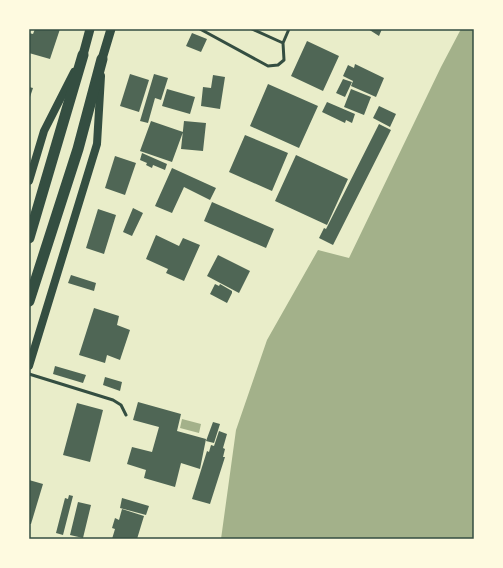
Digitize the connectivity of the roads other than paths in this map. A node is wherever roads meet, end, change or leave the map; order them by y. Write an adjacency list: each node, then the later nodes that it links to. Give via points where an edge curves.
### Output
1 (90, 29): 7 (main road)
2 (112, 29): 8 (main road)
3 (200, 29): 6 (lane, via 268,66 278,65 284,60)
4 (252, 29): 6 (lane)
5 (288, 29): 6 (lane)
6 (283, 43)
7 (83, 55): 9 (main road, via 44,131); 10 (highway)
8 (102, 59): 11 (highway, via 78,149); 12 (main road, via 97,144)
9 (29, 181)
10 (29, 238)
11 (29, 301)
12 (29, 366)
13 (29, 374): 14 (lane, via 113,400 121,405)
14 (126, 415)

